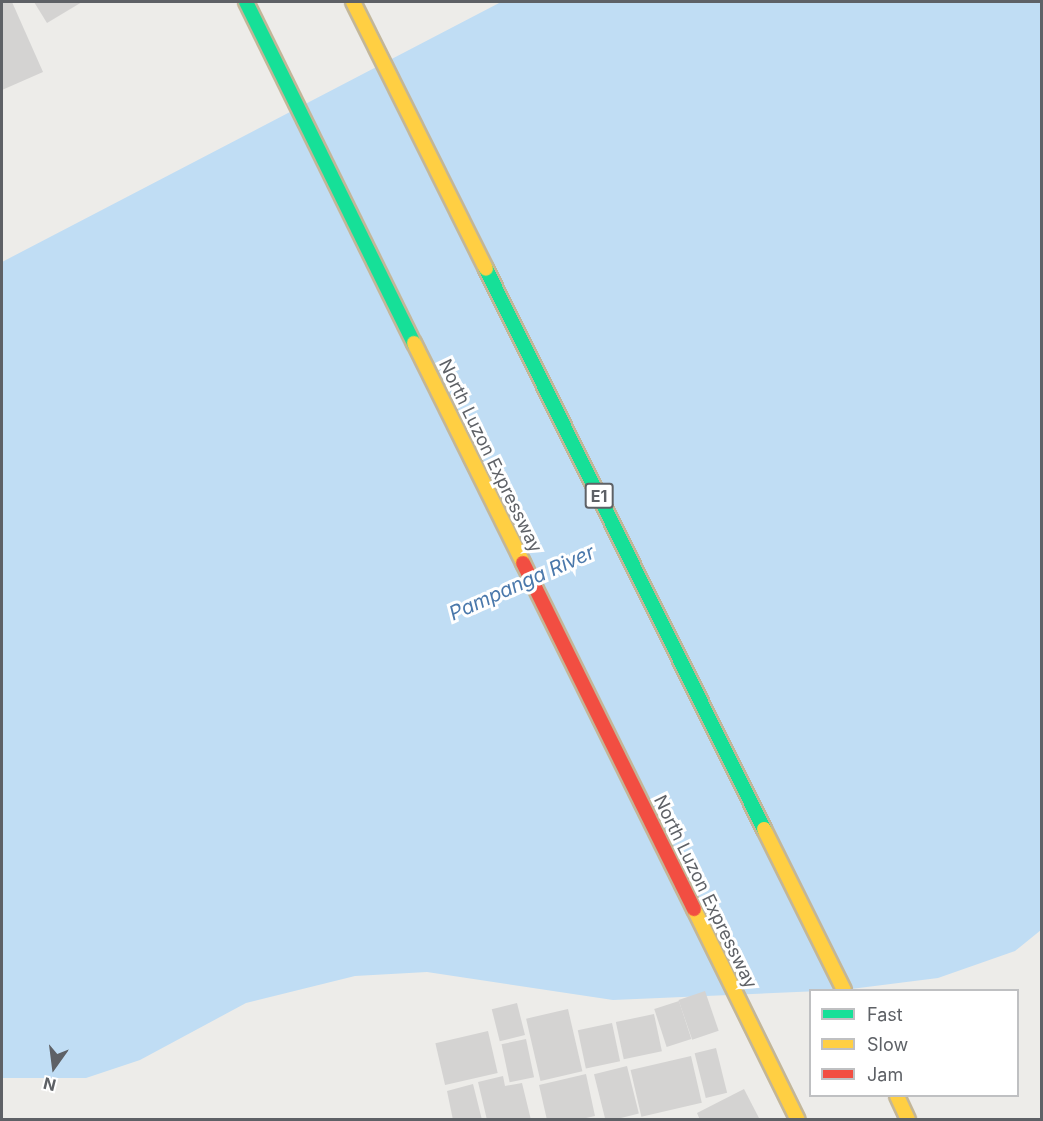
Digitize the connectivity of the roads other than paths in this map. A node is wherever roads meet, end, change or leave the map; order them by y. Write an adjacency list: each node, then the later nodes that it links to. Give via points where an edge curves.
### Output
1 (246, 2): 5 (highway, North Luzon Expressway)
2 (353, 2): 3 (highway, E1)
3 (844, 989)
4 (898, 1097): 6 (highway)
5 (798, 1119)
6 (909, 1119)

